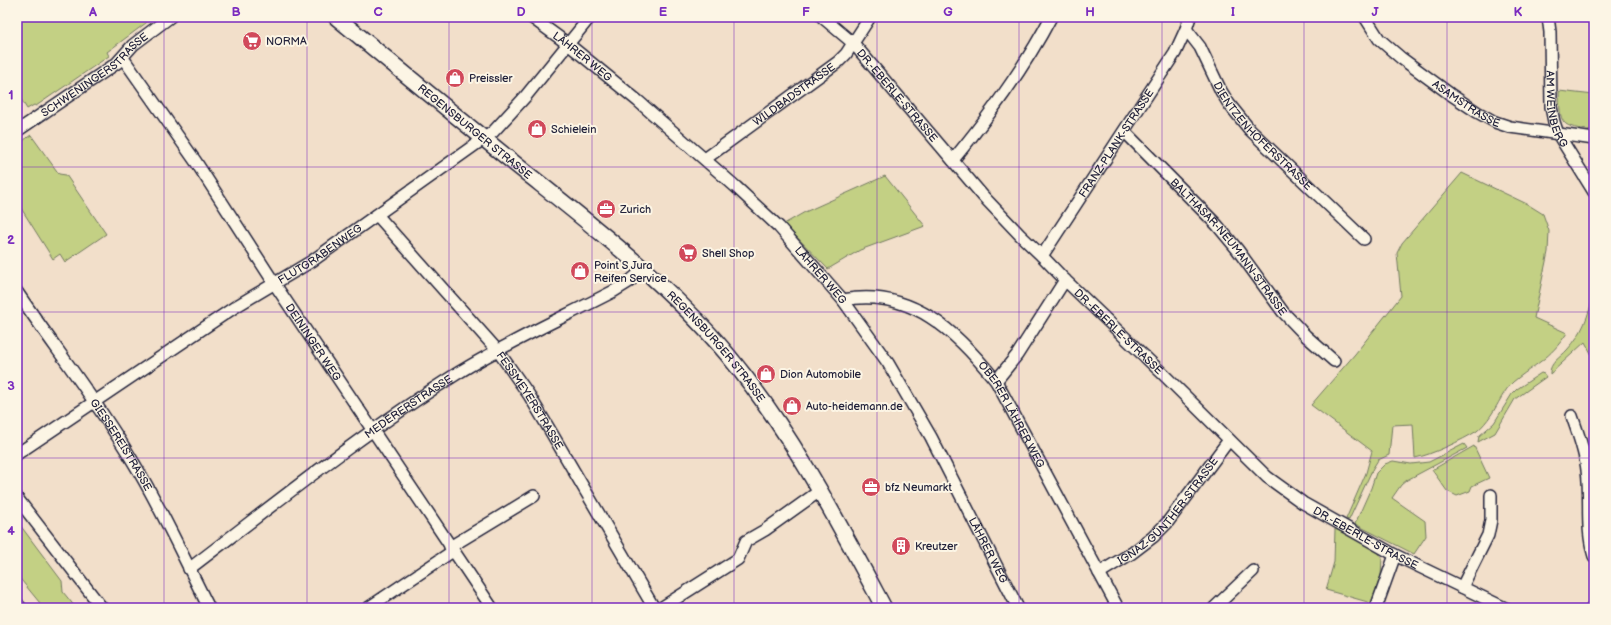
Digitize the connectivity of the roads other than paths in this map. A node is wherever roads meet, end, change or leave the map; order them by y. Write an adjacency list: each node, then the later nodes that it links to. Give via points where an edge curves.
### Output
1 (170, 17): 14 (street, SCHWENINGERSTRASSE, via 133,45)
2 (336, 17): 18 (main road, REGENSBURGER STRASSE)
3 (531, 17): 13 (street, LÄHRER WEG)
4 (590, 17): 13 (street, FLUTGRABENWEG)
5 (822, 17): 12 (street, DR.-EBERLE-STRASSE)
6 (870, 17): 12 (street, WILDBADSTRASSE)
7 (1051, 17): 21 (street, via 1029,57 1004,94)
8 (1190, 17): 11 (street)
9 (1365, 17): 17 (street, ASAMSTRASSE, via 1379,39 1477,112 1510,127)
10 (1548, 17): 17 (street, AM WEINBERG, via 1551,107)
11 (1186, 30): 16 (street, FRANZ-PLANK-STRASSE, via 1175,53); 24 (street, DIENTZENHOFERSTRASSE, via 1200,46 1229,104 1250,130)
12 (853, 43): 20 (street, WILDBADSTRASSE, via 838,62); 21 (street, DR.-EBERLE-STRASSE)
13 (568, 44): 18 (street, FLUTGRABENWEG, via 510,114); 20 (street, LÄHRER WEG)
14 (123, 58): 15 (street, SCHWENINGERSTRASSE); 28 (street, DEININGER WEG, via 196,162)
15 (17, 131)
16 (1125, 132): 25 (street, FRANZ-PLANK-STRASSE); 32 (street, BALTHASAR-NEUMANN-STRASSE, via 1217,225 1283,312)
17 (1558, 134): 19 (street, ASAMSTRASSE); 22 (street, AM WEINBERG)
18 (484, 138): 23 (street, FLUTGRABENWEG); 26 (main road, REGENSBURGER STRASSE)
19 (1594, 139)
20 (705, 159): 30 (street, LÄHRER WEG, via 779,227)
21 (953, 160): 25 (street, DR.-EBERLE-STRASSE, via 983,196)
22 (1594, 192)
23 (378, 215): 28 (street, FLUTGRABENWEG, via 312,261); 31 (street, FESSMEYERSTRASSE)
24 (1364, 239)
25 (1042, 256): 27 (street, DR.-EBERLE-STRASSE)
26 (643, 270): 31 (street, MEDERERSTRASSE, via 614,291); 39 (main road, REGENSBURGER STRASSE, via 694,318 742,372 792,443)
27 (1065, 280): 33 (street, via 1017,355); 37 (street, DR.-EBERLE-STRASSE)
28 (274, 283): 34 (street, FLUTGRABENWEG); 36 (street, DEININGER WEG)
29 (17, 292): 34 (street, GIESSEREISTRASSE)
30 (843, 300): 33 (street, OBERER LÄHRER WEG, via 879,297 918,309 962,342); 57 (street, LÄHRER WEG, via 888,363 931,437)
31 (498, 351): 36 (street, MEDERERSTRASSE, via 460,372); 54 (street, FESSMEYERSTRASSE, via 529,395)
32 (1334, 361)
33 (996, 380): 48 (street, OBERER LÄHRER WEG)
34 (95, 402): 38 (street, FLUTGRABENWEG); 46 (street, GIESSEREISTRASSE, via 143,478)
35 (1572, 416): 45 (street, via 1584,450 1588,520)
36 (372, 430): 43 (street, DEININGER WEG); 46 (street, MEDERERSTRASSE)
37 (1229, 440): 44 (street, DR.-EBERLE-STRASSE, via 1283,490); 48 (street, IGNAZ-GÜNTHER-STRASSE, via 1167,523 1132,553)
38 (17, 454)
39 (821, 490): 55 (street, via 746,541 738,559); 56 (main road, REGENSBURGER STRASSE)
40 (1491, 495): 49 (street, via 1489,531)
41 (534, 496): 43 (street)
42 (17, 498): 50 (street)
43 (451, 549): 52 (street); 53 (street, DEININGER WEG)
44 (1395, 555): 49 (street, DR.-EBERLE-STRASSE); 60 (street)
45 (1594, 556)
46 (189, 569): 51 (street, GIESSEREISTRASSE)
47 (1253, 571): 59 (street)
48 (1099, 573): 58 (street, OBERER LÄHRER WEG)
49 (1462, 587): 61 (street, DR.-EBERLE-STRASSE)
50 (102, 608)
51 (209, 608)
52 (368, 608)
53 (492, 608)
54 (654, 608)
55 (661, 608)
56 (884, 608)
57 (1018, 608)
58 (1118, 608)
59 (1214, 608)
60 (1376, 608)
61 (1505, 608)

